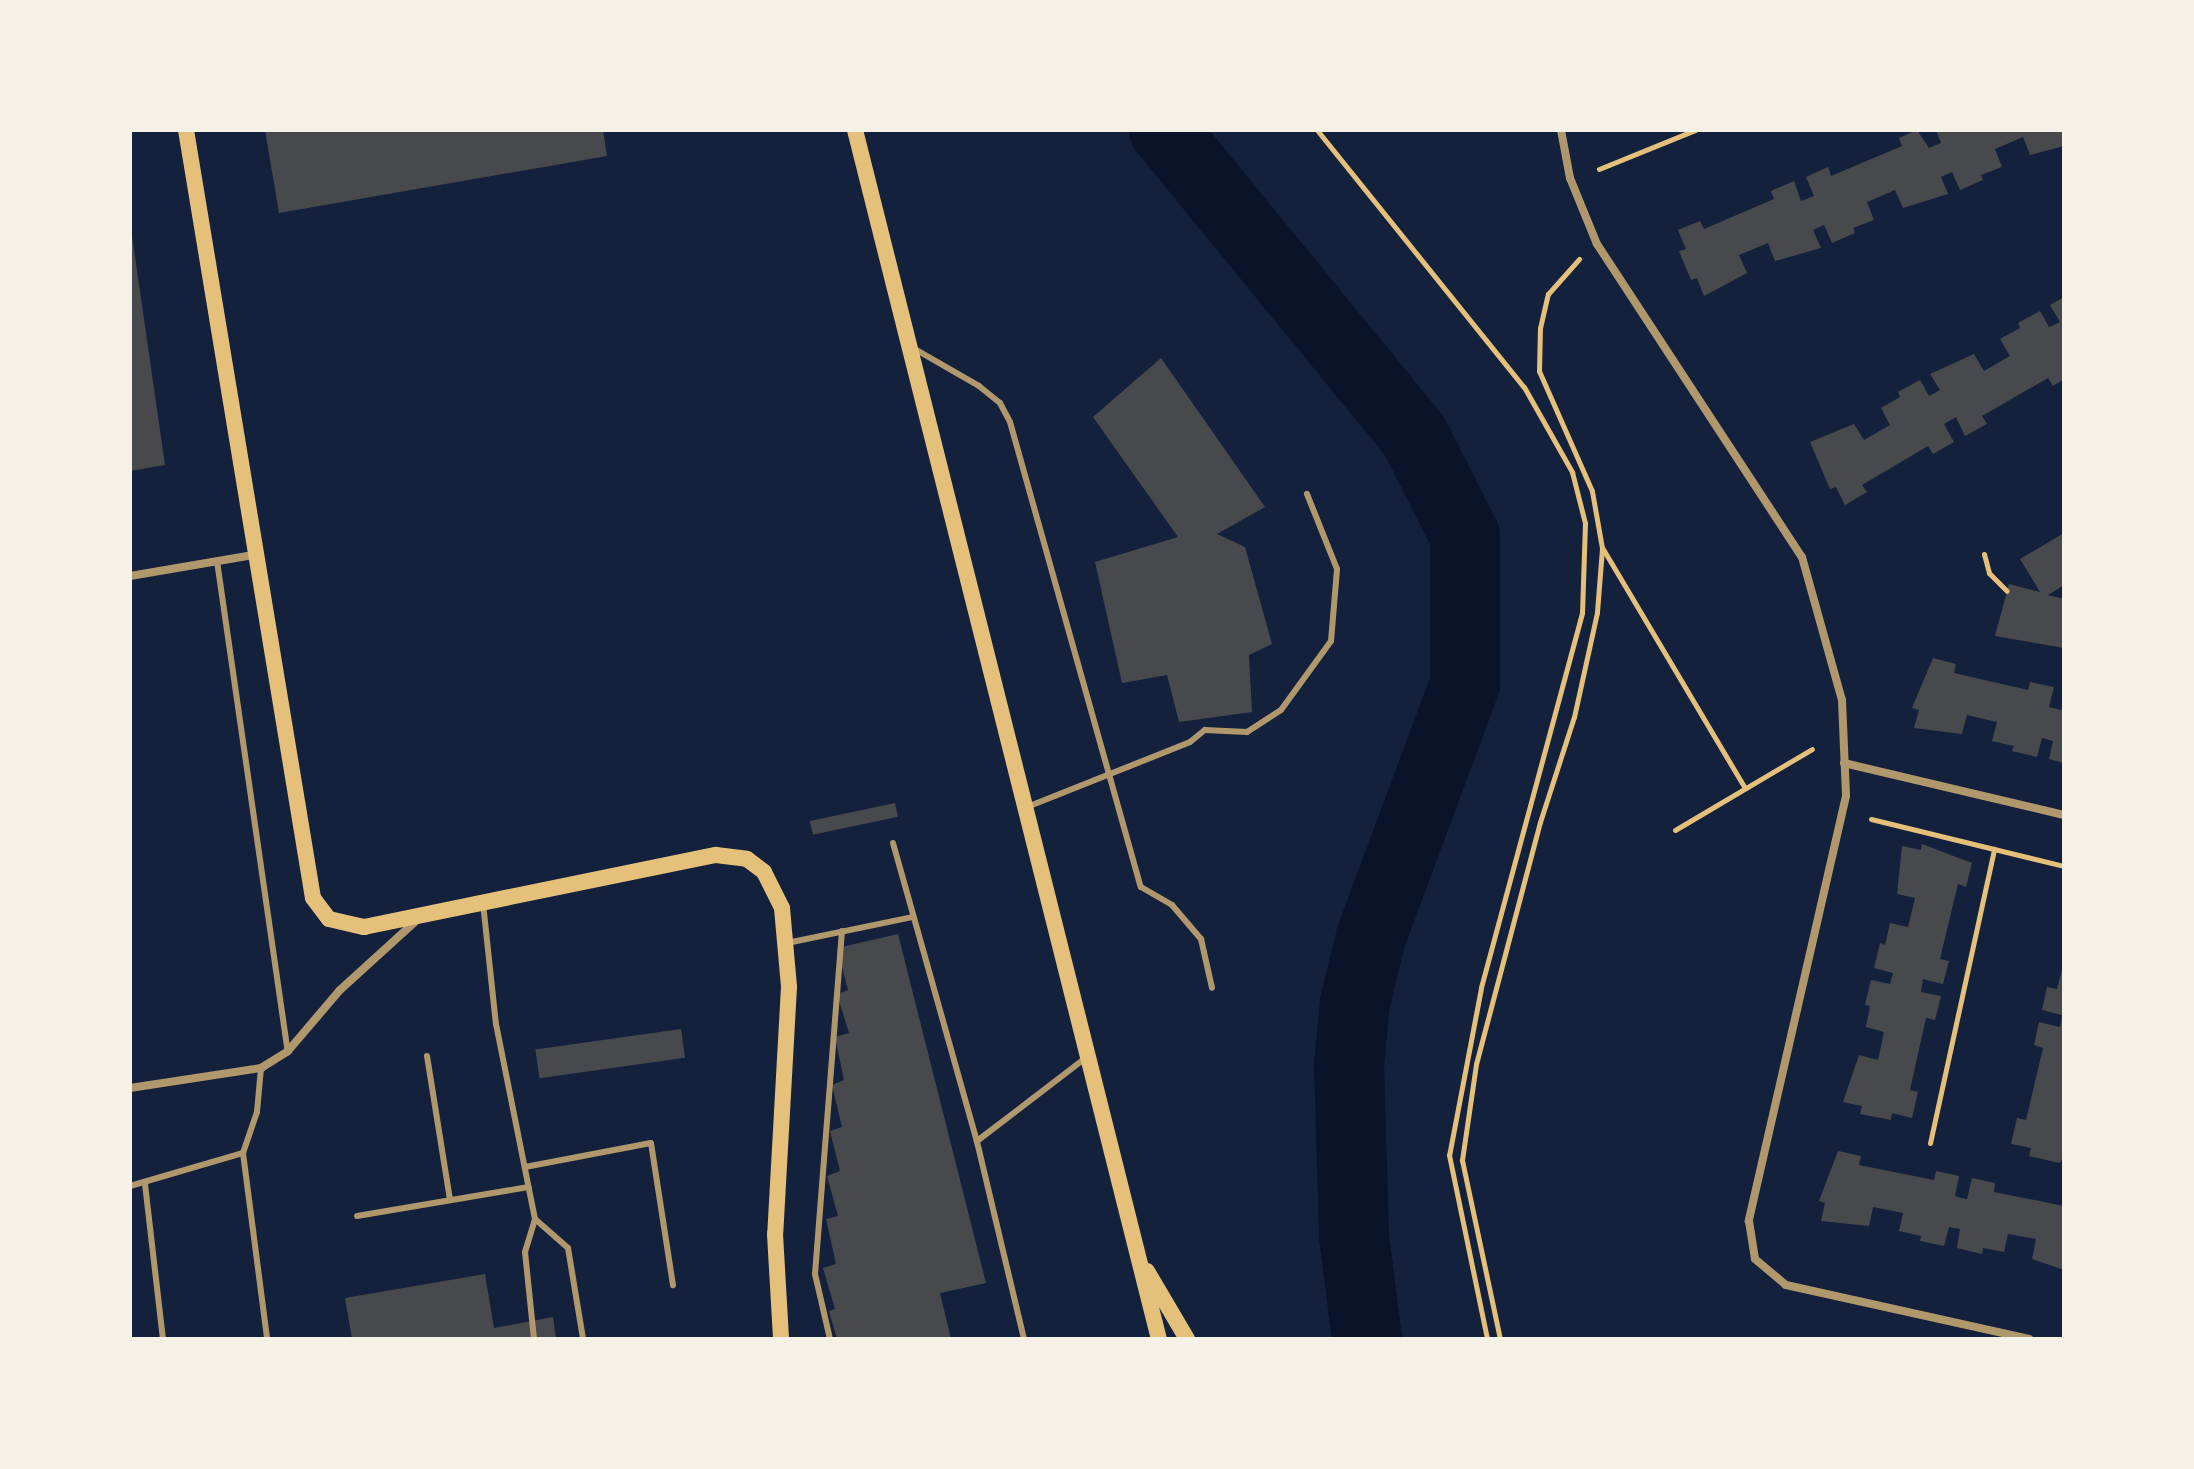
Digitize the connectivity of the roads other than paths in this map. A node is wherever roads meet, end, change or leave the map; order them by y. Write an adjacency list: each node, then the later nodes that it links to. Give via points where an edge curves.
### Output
1 (186, 130): 6 (main road)
2 (855, 130): 4 (main road)
3 (1561, 130): 9 (street, via 1570,178 1597,244 1802,557 1842,700)
4 (910, 347): 10 (lane, via 979,386 1000,403 1010,422); 11 (main road)
5 (1307, 494): 10 (lane, via 1337,569 1331,641 1264,725 1247,732 1205,730)
6 (253, 555): 7 (street); 15 (main road, via 313,898 329,919 364,927)
7 (217, 561): 8 (street); 20 (lane)
8 (130, 576)
9 (1844, 763): 12 (street); 45 (street, via 1846,796 1810,971 1749,1221 1755,1259 1786,1285)
10 (1109, 775): 11 (lane); 19 (lane, via 1141,887 1172,905 1201,939)
11 (1023, 808): 22 (main road)
12 (2064, 815)
13 (893, 843): 16 (lane)
14 (483, 902): 15 (main road); 18 (main road, via 716,855 738,856 775,887); 27 (lane, via 496,1024)
15 (421, 917): 20 (street, via 340,990)
16 (913, 917): 17 (lane); 25 (lane)
17 (842, 931): 18 (lane); 41 (lane, via 815,1274)
18 (787, 943): 40 (main road, via 788,1027 775,1234)
19 (1212, 988)
20 (288, 1051): 23 (street)
21 (427, 1056): 31 (lane)
22 (1087, 1057): 25 (lane); 34 (main road)
23 (261, 1068): 24 (street); 26 (lane, via 257,1112)
24 (130, 1088)
25 (977, 1141): 42 (lane)
26 (243, 1153): 28 (lane); 37 (lane)
27 (525, 1167): 30 (lane); 35 (lane, via 651,1143)
28 (145, 1184): 29 (lane); 36 (lane)
29 (130, 1186)
30 (529, 1187): 31 (lane); 33 (lane)
31 (450, 1200): 32 (lane)
32 (357, 1216)
33 (535, 1219): 38 (lane, via 525,1252); 39 (lane, via 568,1248)
34 (1137, 1253): 43 (main road); 44 (main road)
35 (673, 1285)
36 (163, 1339)
37 (267, 1339)
38 (534, 1339)
39 (583, 1339)
40 (781, 1339)
41 (830, 1339)
42 (1024, 1339)
43 (1159, 1339)
44 (1187, 1339)
45 (2029, 1339)

